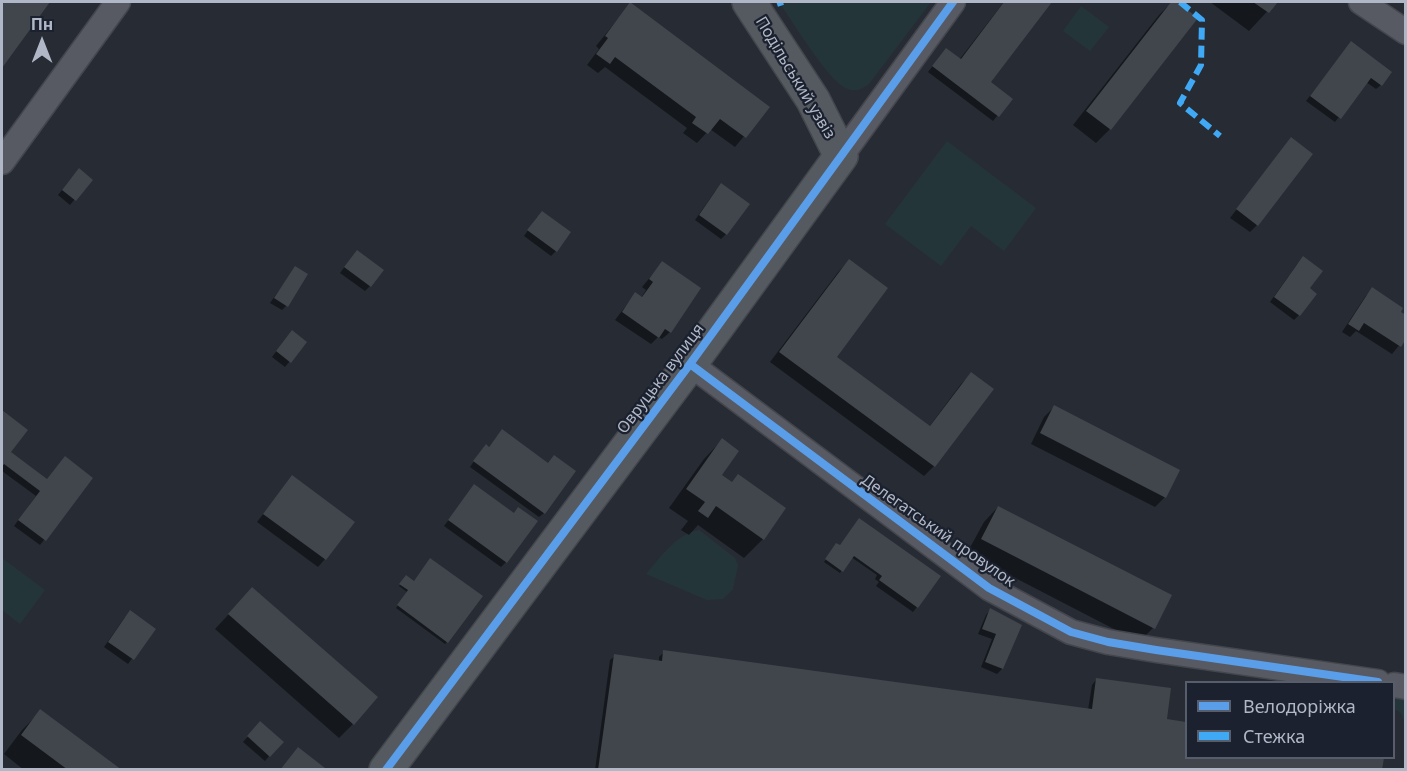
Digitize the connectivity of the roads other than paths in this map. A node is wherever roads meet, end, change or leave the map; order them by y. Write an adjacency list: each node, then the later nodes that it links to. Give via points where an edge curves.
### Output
1 (118, 2): 7 (street)
2 (749, 2): 6 (street, Подільський узвіз, via 813,100)
3 (953, 2): 6 (street, Овруцька вулиця)
4 (1361, 2): 5 (street)
5 (1406, 32)
6 (841, 156): 8 (street, Овруцька вулиця)
7 (2, 162)
8 (690, 364): 9 (street, Делегатський провулок, via 989,588 1071,632 1156,650); 10 (street, Овруцька вулиця)
9 (1371, 681)
10 (386, 770)

